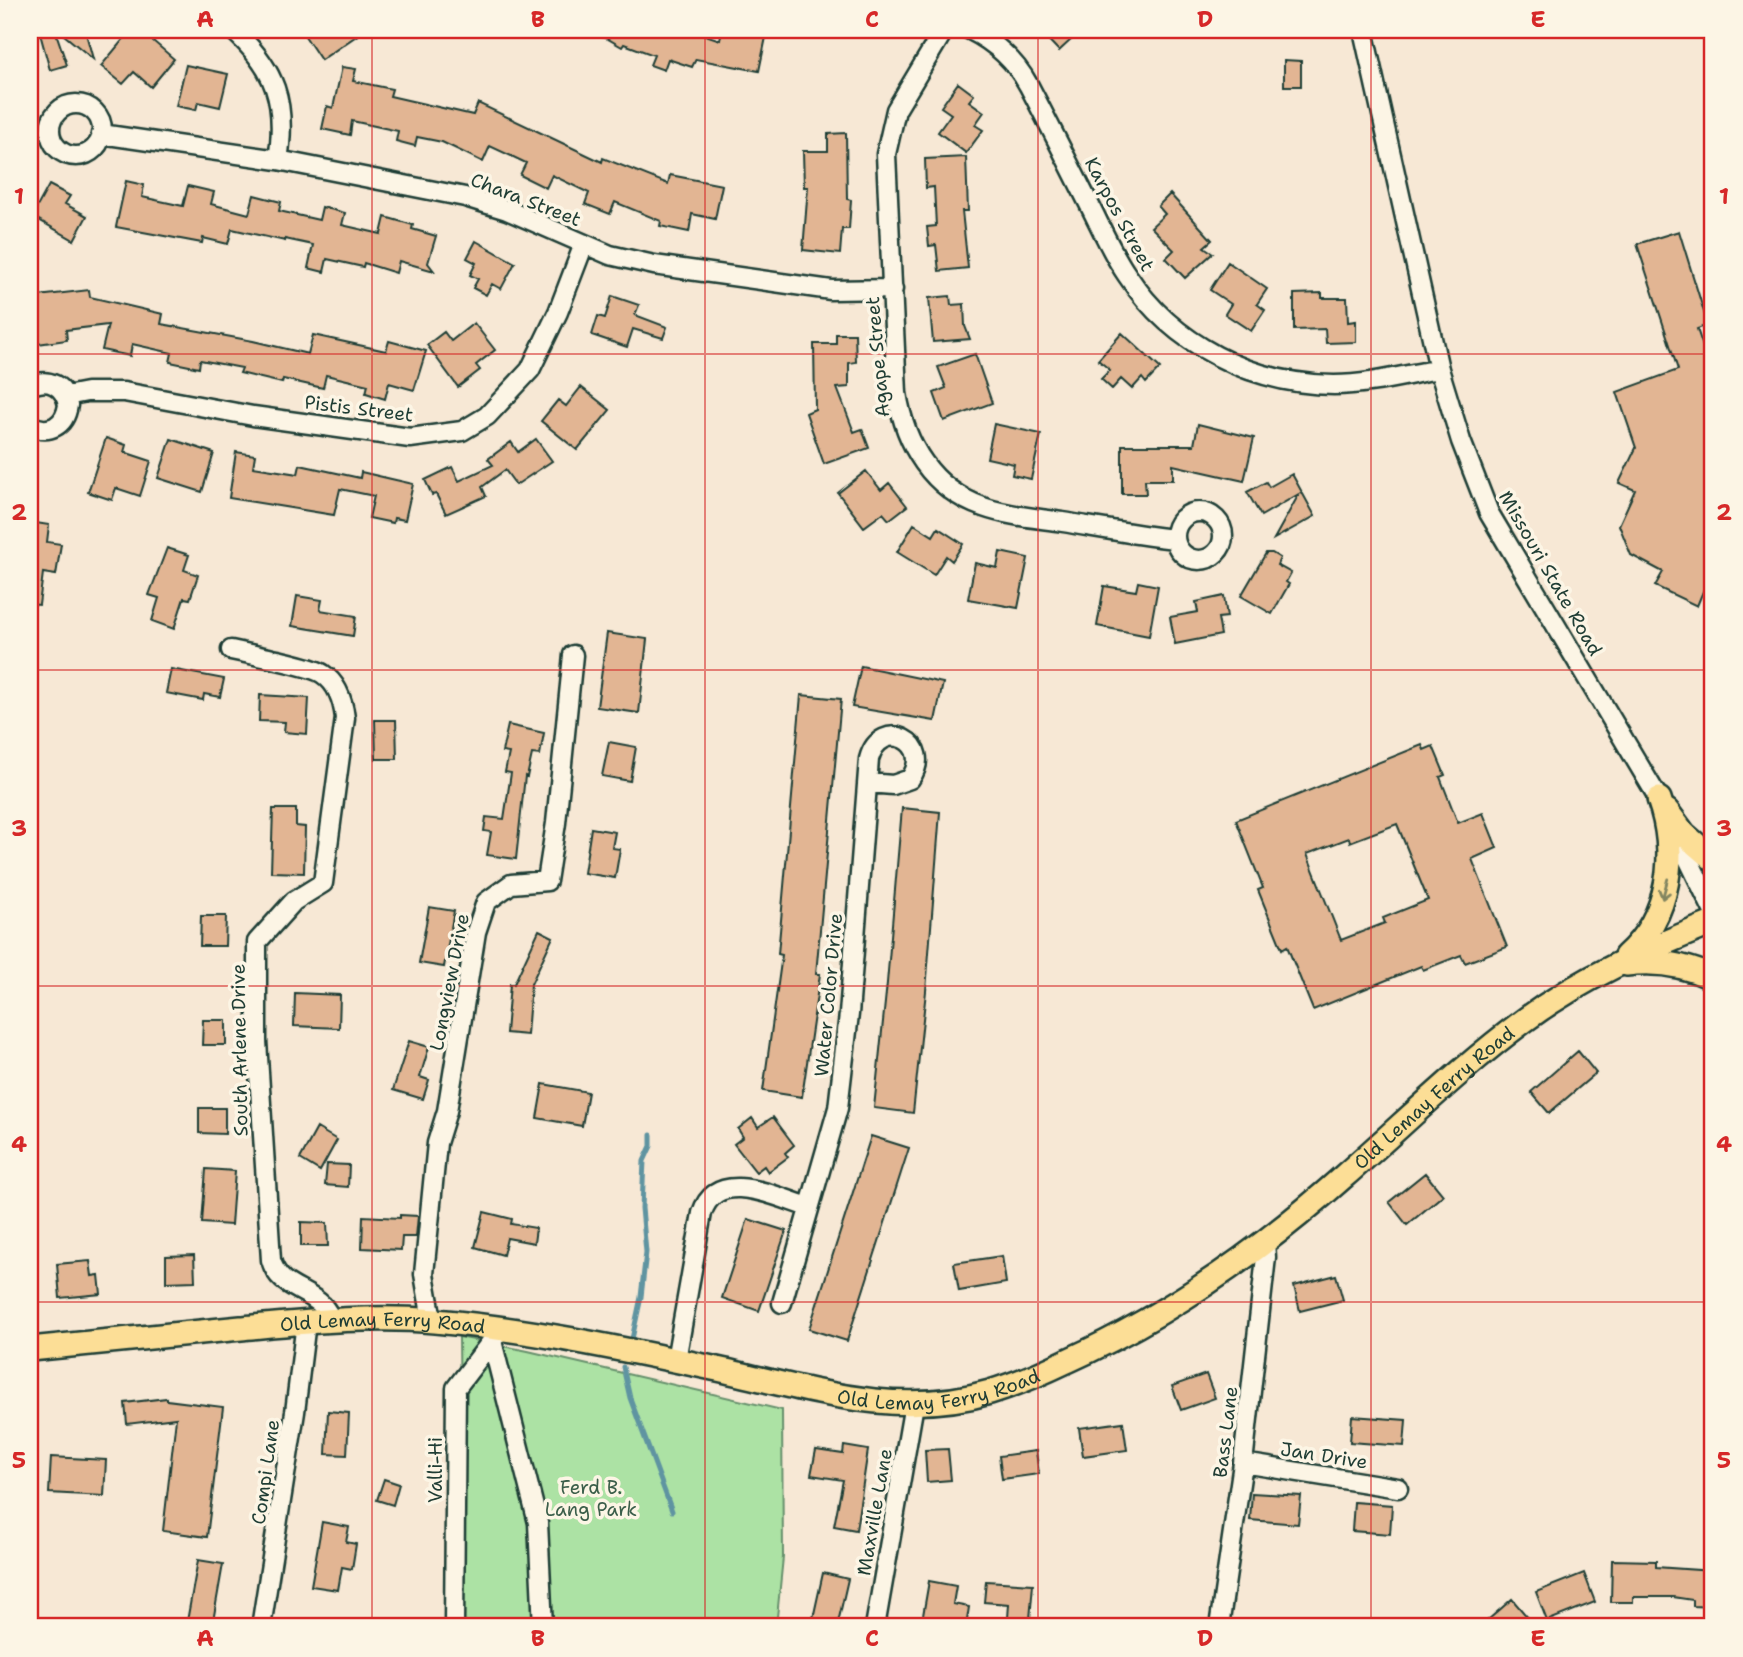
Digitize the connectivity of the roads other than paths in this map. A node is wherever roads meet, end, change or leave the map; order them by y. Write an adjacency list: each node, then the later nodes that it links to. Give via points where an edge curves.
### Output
1 (233, 30): 6 (street, via 261,58 275,87 282,117)
2 (944, 30): 8 (street, Agape Street, via 901,100 889,132 886,166)
3 (970, 30): 9 (street, Karpos Street, via 1015,63 1126,274 1176,330 1225,361 1285,380 1337,385)
4 (1363, 30): 9 (street, Missouri State Road)
5 (102, 134): 6 (street, Chara Street)
6 (278, 160): 7 (street, Chara Street, via 465,197)
7 (584, 244): 8 (street, Chara Street, via 630,260 780,284 831,290); 11 (street, Pistis Street, via 530,370 487,416 462,431 410,438 124,392)
8 (893, 289): 13 (street, Agape Street, via 901,417 919,456 941,482 990,509)
9 (1439, 369): 17 (street, Missouri State Road, via 1489,513)
10 (30, 386): 11 (street, Pistis Street, via 46,382)
11 (66, 396): 12 (street, via 67,414 55,427)
12 (30, 425)
13 (1174, 538)
14 (231, 650): 26 (street, South Arlene Drive, via 322,673 344,703 323,883 294,901 257,942 257,1041 271,1260 283,1281 324,1306)
15 (573, 655): 27 (street, Longview Drive, via 547,881 511,884 486,902 476,932 438,1143 424,1273)
16 (868, 783): 23 (street, Water Color Drive, via 838,1108)
17 (1659, 799): 18 (main road, via 1684,834); 19 (street, Missouri State Road); 21 (main road, one-way to 21, via 1670,844 1665,891 1645,934)
18 (1713, 859)
19 (1713, 910)
20 (1713, 923): 21 (main road, Old Lemay Ferry Road)
21 (1613, 967): 22 (main road, via 1663,963); 24 (main road, Old Lemay Ferry Road, via 1526,1019 1465,1067)
22 (1713, 978)
23 (809, 1207): 25 (street, Water Color Drive); 31 (street, via 744,1188 729,1188 705,1204)
24 (1265, 1242): 32 (main road, Old Lemay Ferry Road, via 1160,1312 1060,1364 988,1393); 33 (street, Bass Lane)
25 (782, 1303)
26 (332, 1320): 27 (main road, Old Lemay Ferry Road); 28 (main road, Old Lemay Ferry Road)
27 (432, 1320): 29 (main road, Old Lemay Ferry Road)
28 (306, 1322): 30 (main road, Old Lemay Ferry Road); 35 (street, Compi Lane)
29 (497, 1335): 31 (main road, Old Lemay Ferry Road, via 543,1334); 36 (street, Valli-Hi, via 456,1388); 37 (street, via 538,1523)
30 (30, 1349)
31 (676, 1360): 32 (main road, Old Lemay Ferry Road, via 831,1395)
32 (914, 1404): 38 (street, Maxville Lane)
33 (1243, 1463): 34 (street, Jan Drive); 39 (street, Bass Lane)
34 (1398, 1488)
35 (261, 1627)
36 (454, 1627)
37 (543, 1627)
38 (875, 1627)
39 (1219, 1627)

